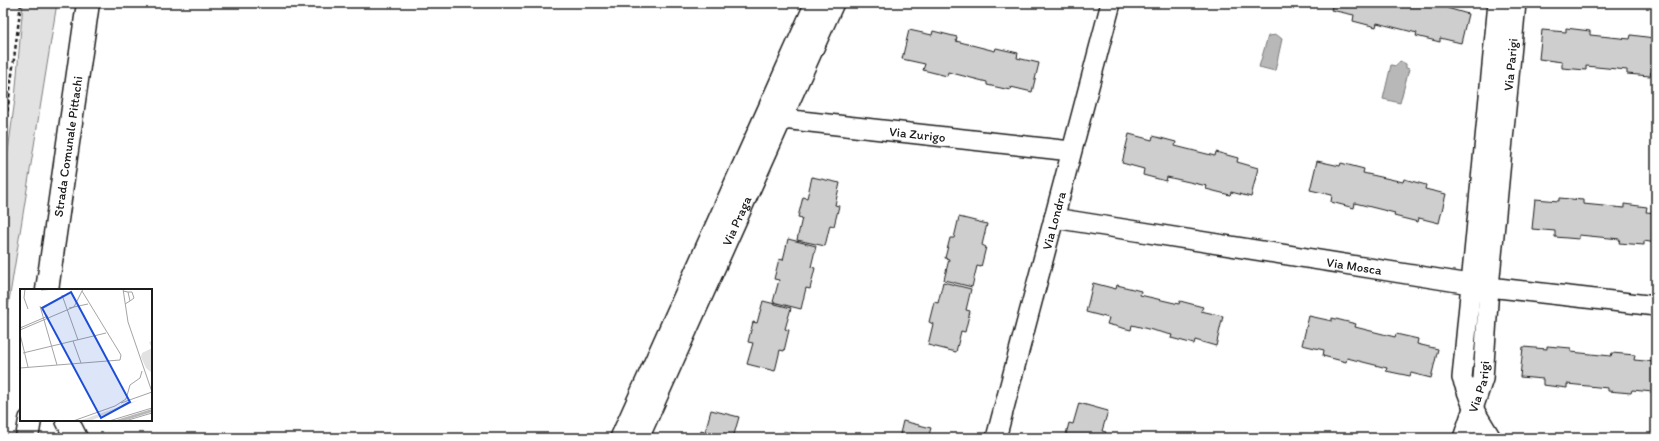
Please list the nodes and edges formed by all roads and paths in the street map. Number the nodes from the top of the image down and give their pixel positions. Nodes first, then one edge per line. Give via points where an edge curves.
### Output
1 (21, 3) edge
2 (88, 3) edge
3 (815, 3) edge
4 (834, 3) edge
5 (1110, 3) edge
6 (1498, 3) edge
7 (1516, 3) edge
8 (774, 116) junction
9 (3, 146) edge
10 (1071, 151) junction
11 (1054, 218) junction
12 (54, 245) junction
13 (1481, 286) junction
14 (48, 289) edge
15 (62, 289) edge
16 (1656, 306) edge
17 (1474, 410) junction
18 (30, 421) edge
19 (68, 421) edge
20 (27, 438) edge
21 (76, 438) edge
22 (620, 438) edge
23 (639, 438) edge
24 (996, 438) edge
25 (1463, 438) edge
26 (1491, 438) edge

1 - 9 path
2 - 12 street, Strada Comunale Pittachi
3 - 8 street, Via Praga
4 - 8 street, Via Praga
5 - 10 street, Via Londra
6 - 13 street, Via Parigi
7 - 13 street, Via Parigi
8 - 10 street, Via Zurigo
8 - 22 street, Via Praga
8 - 23 street, Via Praga
10 - 11 street, Via Londra
11 - 13 street, Via Mosca
11 - 24 street, Via Londra
12 - 14 street, Strada Comunale Pittachi
12 - 15 street
13 - 16 street, Via Mosca
13 - 17 street, Via Parigi via 1483,380
17 - 25 street, Via Parigi
17 - 26 street
18 - 20 street
19 - 21 street

